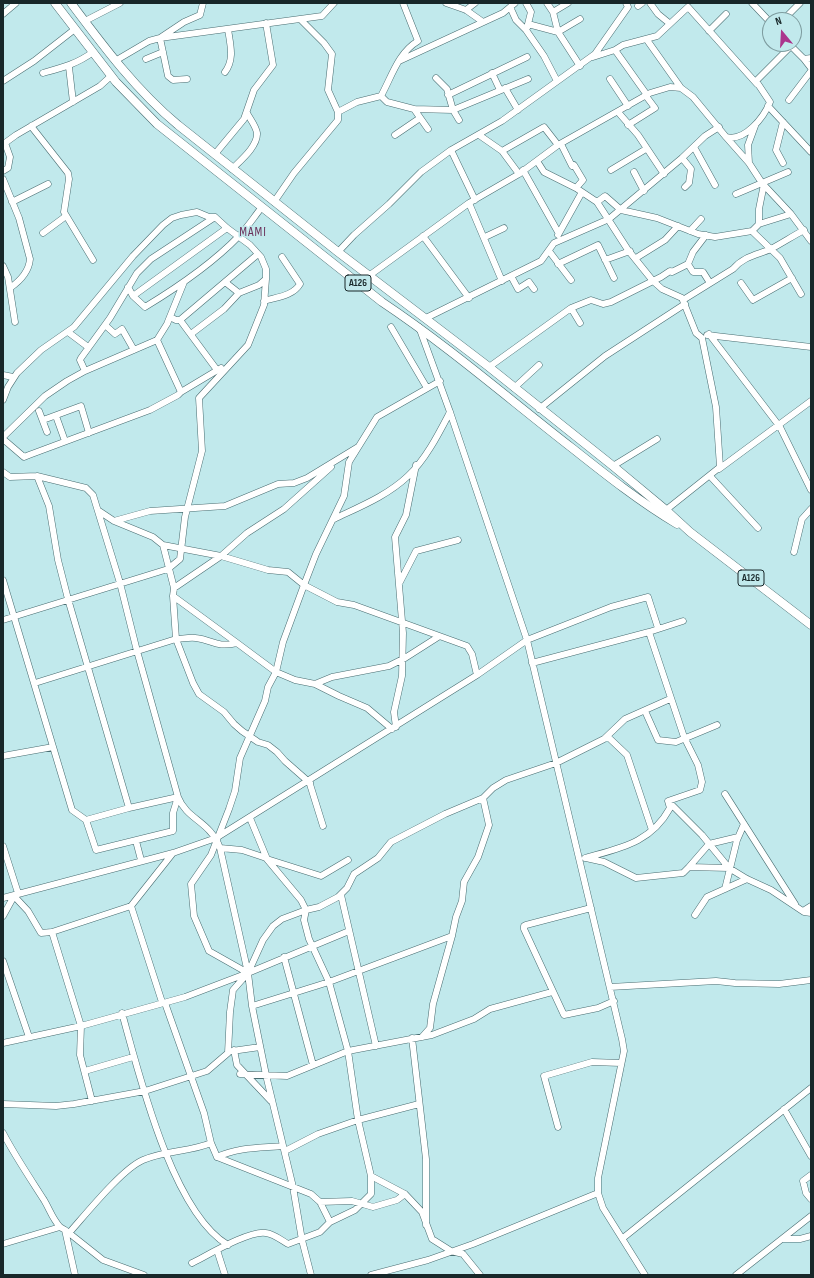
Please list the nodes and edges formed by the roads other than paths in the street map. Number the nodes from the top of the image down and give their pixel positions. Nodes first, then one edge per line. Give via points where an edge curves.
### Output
1 (16, 3) edge
2 (55, 3) edge
3 (70, 3) edge
4 (120, 3) edge
5 (202, 3) edge
6 (403, 3) edge
7 (446, 3) edge
8 (475, 3) edge
9 (515, 3) edge
10 (526, 3) edge
11 (547, 3) edge
12 (568, 3) edge
13 (626, 3) edge
14 (650, 3) edge
15 (752, 3) edge
16 (800, 3) edge
17 (332, 4) edge
18 (510, 9) junction
19 (466, 10) junction
20 (552, 12) junction
21 (791, 12) edge
22 (3, 14) edge
23 (726, 14) dead end
24 (762, 14) edge
25 (580, 18) dead end
26 (300, 20) junction
27 (85, 22) junction
28 (483, 22) junction
29 (266, 23) junction
30 (669, 23) junction
31 (527, 27) junction
32 (75, 29) junction
33 (228, 29) junction
34 (709, 31) junction
35 (558, 32) junction
36 (160, 38) junction
37 (647, 40) junction
38 (615, 50) junction
39 (93, 52) junction
40 (163, 52) junction
41 (783, 52) edge
42 (797, 52) edge
43 (527, 56) dead end
44 (811, 58) edge
45 (146, 59) dead end
46 (589, 59) junction
47 (804, 59) junction
48 (115, 61) junction
49 (399, 61) junction
50 (69, 66) junction
51 (580, 66) junction
52 (811, 68) edge
53 (811, 71) edge
54 (225, 72) dead end
55 (492, 73) junction
56 (42, 74) dead end
57 (111, 76) junction
58 (436, 78) dead end
59 (528, 78) dead end
60 (187, 79) dead end
61 (610, 79) dead end
62 (3, 81) edge
63 (557, 81) junction
64 (759, 87) junction
65 (681, 88) junction
66 (502, 89) junction
67 (448, 95) junction
68 (647, 95) junction
69 (382, 96) junction
70 (789, 100) dead end
71 (73, 102) junction
72 (628, 106) junction
73 (768, 106) junction
74 (414, 109) junction
75 (453, 110) junction
76 (518, 110) junction
77 (338, 112) junction
78 (618, 112) junction
79 (247, 113) junction
80 (420, 118) junction
81 (459, 120) dead end
82 (783, 122) junction
83 (756, 124) junction
84 (628, 125) junction
85 (31, 126) junction
86 (719, 127) junction
87 (428, 129) dead end
88 (479, 134) junction
89 (395, 135) dead end
90 (726, 137) junction
91 (559, 145) junction
92 (694, 147) junction
93 (646, 149) junction
94 (451, 150) junction
95 (502, 151) junction
96 (811, 151) edge
97 (214, 154) junction
98 (682, 158) junction
99 (537, 161) junction
100 (749, 163) junction
101 (783, 163) dead end
102 (232, 169) junction
103 (611, 170) dead end
104 (3, 171) edge
105 (521, 172) junction
106 (634, 172) dead end
107 (788, 172) dead end
108 (664, 174) junction
109 (3, 180) edge
110 (763, 183) junction
111 (48, 184) dead end
112 (715, 185) dead end
113 (685, 187) dead end
114 (576, 188) junction
115 (644, 191) junction
116 (582, 192) junction
117 (736, 194) dead end
118 (12, 202) junction
119 (274, 202) junction
120 (472, 202) junction
121 (597, 202) junction
122 (262, 207) junction
123 (621, 210) junction
124 (791, 214) junction
125 (66, 216) junction
126 (215, 217) junction
127 (609, 219) junction
128 (701, 219) dead end
129 (759, 224) junction
130 (678, 226) junction
131 (227, 228) junction
132 (504, 228) dead end
133 (752, 230) junction
134 (804, 230) junction
135 (690, 231) junction
136 (558, 232) junction
137 (43, 233) dead end
138 (706, 235) junction
139 (239, 236) junction
140 (423, 236) junction
141 (485, 237) junction
142 (811, 241) edge
143 (554, 244) junction
144 (770, 249) junction
145 (549, 251) junction
146 (630, 251) junction
147 (338, 252) junction
148 (258, 254) junction
149 (282, 257) dead end
150 (93, 260) dead end
151 (605, 260) junction
152 (635, 260) junction
153 (558, 264) junction
154 (688, 264) junction
155 (3, 266) edge
156 (370, 275) junction
157 (511, 276) junction
158 (5, 278) edge
159 (614, 278) dead end
160 (792, 278) junction
161 (266, 279) junction
162 (571, 280) dead end
163 (502, 281) junction
164 (653, 281) junction
165 (184, 282) junction
166 (225, 282) junction
167 (741, 283) dead end
168 (710, 284) junction
169 (128, 287) junction
170 (10, 288) junction
171 (534, 289) dead end
172 (239, 293) junction
173 (801, 294) dead end
174 (133, 296) junction
175 (469, 298) junction
176 (264, 301) junction
177 (684, 302) junction
178 (571, 308) junction
179 (170, 317) junction
180 (426, 318) junction
181 (180, 320) junction
182 (15, 322) dead end
183 (580, 323) dead end
184 (105, 325) junction
185 (418, 326) junction
186 (391, 327) dead end
187 (68, 332) junction
188 (191, 334) junction
189 (708, 334) junction
190 (702, 338) junction
191 (157, 340) junction
192 (88, 347) junction
193 (811, 347) edge
194 (134, 350) junction
195 (230, 364) junction
196 (539, 365) dead end
197 (489, 367) junction
198 (217, 370) junction
199 (85, 371) junction
200 (3, 375) edge
201 (13, 377) junction
202 (440, 381) junction
203 (426, 388) junction
204 (514, 388) junction
205 (181, 392) junction
206 (3, 400) edge
207 (811, 401) edge
208 (539, 409) junction
209 (39, 411) dead end
210 (450, 412) junction
211 (56, 416) junction
212 (43, 420) junction
213 (778, 425) junction
214 (47, 432) dead end
215 (89, 433) junction
216 (3, 438) edge
217 (657, 439) dead end
218 (65, 442) junction
219 (361, 445) junction
220 (339, 459) junction
221 (416, 465) junction
222 (613, 466) junction
223 (720, 469) junction
224 (3, 472) edge
225 (37, 476) junction
226 (710, 476) junction
227 (10, 477) junction
228 (3, 480) edge
229 (811, 490) edge
230 (811, 509) edge
231 (187, 510) junction
232 (666, 510) junction
233 (99, 511) junction
234 (334, 520) junction
235 (114, 521) junction
236 (758, 528) dead end
237 (690, 532) junction
238 (458, 540) dead end
239 (162, 545) junction
240 (182, 549) junction
241 (794, 552) dead end
242 (221, 556) junction
243 (168, 569) junction
244 (3, 580) edge
245 (120, 583) junction
246 (399, 583) junction
247 (304, 585) junction
248 (174, 588) junction
249 (173, 596) junction
250 (68, 599) junction
251 (14, 616) junction
252 (3, 620) edge
253 (683, 621) dead end
254 (402, 623) junction
255 (811, 625) edge
256 (658, 628) junction
257 (649, 632) junction
258 (438, 637) junction
259 (176, 639) junction
260 (527, 640) junction
261 (237, 643) junction
262 (137, 651) junction
263 (402, 659) junction
264 (532, 664) junction
265 (88, 667) junction
266 (276, 672) junction
267 (477, 675) junction
268 (35, 683) junction
269 (315, 684) junction
270 (670, 699) junction
271 (645, 711) junction
272 (717, 725) dead end
273 (394, 728) junction
274 (250, 736) junction
275 (608, 737) junction
276 (684, 737) junction
277 (53, 747) junction
278 (3, 756) edge
279 (556, 763) junction
280 (309, 782) junction
281 (725, 794) dead end
282 (178, 797) junction
283 (483, 798) junction
284 (668, 801) junction
285 (129, 808) junction
286 (250, 818) junction
287 (86, 820) junction
288 (744, 824) junction
289 (323, 826) dead end
290 (652, 830) junction
291 (738, 837) junction
292 (216, 838) junction
293 (136, 842) junction
294 (710, 844) junction
295 (3, 846) edge
296 (220, 848) junction
297 (173, 853) junction
298 (582, 858) junction
299 (267, 859) junction
300 (142, 860) junction
301 (348, 860) dead end
302 (689, 868) junction
303 (730, 869) junction
304 (747, 880) junction
305 (725, 889) junction
306 (16, 895) junction
307 (341, 895) junction
308 (3, 898) edge
309 (131, 906) junction
310 (796, 906) junction
311 (811, 906) edge
312 (591, 908) junction
313 (306, 910) junction
314 (803, 911) junction
315 (811, 913) edge
316 (695, 915) dead end
317 (3, 916) edge
318 (349, 931) junction
319 (52, 932) junction
320 (452, 936) junction
321 (312, 946) junction
322 (284, 957) junction
323 (3, 961) edge
324 (359, 970) junction
325 (248, 973) junction
326 (811, 980) edge
327 (329, 982) junction
328 (610, 987) junction
329 (552, 992) junction
330 (294, 993) junction
331 (614, 1001) junction
332 (164, 1002) junction
333 (252, 1006) junction
334 (122, 1013) junction
335 (81, 1026) junction
336 (29, 1037) junction
337 (422, 1037) junction
338 (412, 1038) junction
339 (3, 1043) edge
340 (376, 1046) junction
341 (260, 1047) junction
342 (348, 1051) junction
343 (231, 1052) junction
344 (133, 1056) junction
345 (621, 1063) junction
346 (313, 1066) junction
347 (84, 1071) junction
348 (244, 1074) junction
349 (266, 1074) junction
350 (190, 1076) junction
351 (811, 1088) edge
352 (145, 1091) junction
353 (92, 1101) junction
354 (272, 1102) junction
355 (3, 1104) edge
356 (419, 1104) junction
357 (784, 1109) junction
358 (358, 1120) junction
359 (558, 1127) dead end
360 (3, 1133) edge
361 (211, 1143) junction
362 (284, 1148) junction
363 (165, 1152) junction
364 (811, 1156) edge
365 (217, 1157) junction
366 (811, 1175) edge
367 (371, 1176) junction
368 (293, 1187) junction
369 (598, 1193) junction
370 (405, 1194) junction
371 (811, 1199) edge
372 (320, 1202) junction
373 (359, 1204) junction
374 (811, 1216) edge
375 (330, 1222) junction
376 (426, 1225) junction
377 (65, 1230) junction
378 (811, 1236) edge
379 (623, 1238) junction
380 (783, 1239) junction
381 (302, 1240) junction
382 (3, 1244) edge
383 (228, 1245) junction
384 (217, 1250) junction
385 (451, 1251) junction
386 (192, 1263) dead end
387 (73, 1274) edge
388 (144, 1275) edge
389 (225, 1275) edge
390 (311, 1275) edge
391 (371, 1275) edge
392 (480, 1275) edge
393 (645, 1275) edge
394 (736, 1275) edge

1 - 22 street
2 - 32 highway, A126
3 - 27 highway, A126
4 - 27 street
5 - 36 street via 200,16 184,22
6 - 49 street via 418,41 411,45
7 - 19 street
8 - 19 street
9 - 18 street
10 - 31 street via 531,12
11 - 20 street
12 - 20 street
13 - 46 street via 628,7
14 - 30 street
15 - 24 street
16 - 21 street
17 - 26 street via 322,16
18 - 28 street
18 - 31 street via 516,20
19 - 28 street
20 - 35 street
23 - 34 street
25 - 35 street
26 - 29 street
26 - 77 street via 332,54 328,90
27 - 48 highway, A126
28 - 49 street
29 - 33 street
29 - 79 street via 273,65 254,90
30 - 34 street via 688,7
30 - 37 street via 657,36
31 - 35 street
31 - 63 street
32 - 39 highway, A126
32 - 62 street
33 - 36 street
33 - 54 street via 232,59
34 - 64 street
35 - 51 street
36 - 40 street
36 - 48 street via 149,41
37 - 38 street via 624,45
37 - 65 street
38 - 46 street
38 - 68 street
39 - 50 street
39 - 57 highway, A126
40 - 45 street
40 - 60 street via 168,76 173,80
41 - 64 street via 756,81
42 - 47 street
43 - 55 street
44 - 47 street
46 - 51 street
47 - 52 street
48 - 97 highway, A126 via 152,103
49 - 69 street
50 - 56 street
50 - 71 street
51 - 63 street
53 - 70 street
55 - 66 street
55 - 67 street
57 - 71 street via 100,86
57 - 122 highway, A126 via 157,124
58 - 67 street via 447,89
59 - 66 street
61 - 72 street
63 - 76 street
64 - 73 street via 770,102
65 - 68 street via 670,87
65 - 86 street via 693,97
66 - 75 street
66 - 76 street
67 - 75 street
68 - 72 street
68 - 84 street via 655,108
69 - 74 street via 387,102
69 - 77 street via 357,102
71 - 85 street
72 - 78 street
73 - 82 street
73 - 83 street
74 - 75 street
74 - 80 street
75 - 81 street
76 - 88 street
77 - 119 street via 338,120 334,126 294,173
78 - 84 street
78 - 91 street
79 - 97 street
79 - 102 street via 256,130 256,138 250,150
80 - 87 street
80 - 89 street
82 - 96 street
82 - 101 street via 776,150
83 - 90 street via 735,137
83 - 100 street via 748,145
84 - 93 street
85 - 104 street via 5,143 10,157 8,168
85 - 125 street via 68,173 64,208
86 - 90 street
86 - 92 street
88 - 94 street
88 - 95 street
90 - 100 street
91 - 95 street via 544,127
91 - 99 street
91 - 114 street via 584,180
92 - 98 street
92 - 112 street
93 - 103 street
93 - 108 street
94 - 120 street
94 - 147 street via 421,172
95 - 105 street
97 - 102 highway, A126
98 - 108 street
98 - 113 street via 691,169 689,183
99 - 105 street
99 - 114 street via 544,172
100 - 110 street
102 - 119 highway, A126
105 - 120 street
105 - 136 street
106 - 115 street
107 - 110 street
108 - 115 street
109 - 118 street
110 - 117 street
110 - 124 street
110 - 129 street
111 - 118 street
114 - 116 street
115 - 123 street
116 - 121 street
116 - 136 street
118 - 170 street via 19,218 30,265 19,282
119 - 147 highway, A126
120 - 140 street
120 - 141 street
121 - 123 street via 605,196
121 - 127 street
122 - 139 street
122 - 185 highway, A126 via 382,302
123 - 127 street
123 - 130 street via 657,218
124 - 129 street
124 - 134 street
125 - 137 street
125 - 150 street
126 - 131 street
126 - 169 street via 151,259
126 - 187 street via 197,212 176,217 163,225
127 - 143 street
127 - 146 street
128 - 135 street
129 - 133 street
130 - 135 street
130 - 152 street via 666,240
131 - 139 street
131 - 174 street
132 - 141 street
133 - 138 street via 715,237
133 - 144 street
134 - 142 street
134 - 144 street
135 - 138 street
136 - 143 street
138 - 154 street via 693,252
139 - 148 street
139 - 165 street
140 - 156 street
140 - 175 street
141 - 163 street
143 - 145 street
144 - 160 street via 780,258
144 - 168 street via 749,256
145 - 153 street
145 - 157 street via 541,261
146 - 151 street
146 - 152 street
147 - 156 highway, A126
148 - 161 street via 264,263
148 - 166 street
149 - 176 street via 300,284 296,290 288,294
151 - 153 street via 598,245
151 - 159 street
152 - 164 street
153 - 162 street
154 - 164 street via 672,272 670,270
154 - 168 street via 693,272 703,272
155 - 158 street
156 - 180 highway, A126
157 - 163 street
157 - 171 street via 518,289 528,282
158 - 170 street
160 - 167 street via 753,300
160 - 173 street
161 - 172 street via 259,285
161 - 176 street
163 - 175 street
164 - 177 street
164 - 178 street via 611,302 603,304 592,300
165 - 174 street via 145,307
165 - 179 street
166 - 172 street
166 - 181 street
168 - 177 street
169 - 174 street
169 - 184 street
170 - 182 street
172 - 188 street via 224,309
175 - 180 street
176 - 195 street via 248,345
177 - 190 street via 696,333
177 - 208 street via 605,356
178 - 183 street
178 - 197 street
179 - 181 street
179 - 191 street
180 - 197 highway, A126
181 - 188 street
184 - 192 street
184 - 194 street via 115,334 122,329
185 - 202 street
185 - 237 highway, A126 via 614,482
186 - 203 street
187 - 192 street
187 - 201 street via 41,350
188 - 198 street
189 - 190 street
189 - 193 street
189 - 213 street
190 - 223 street via 716,407
191 - 194 street
191 - 205 street
192 - 199 street via 80,360
194 - 199 street
195 - 198 street
195 - 231 street via 199,398 202,451
196 - 204 street
197 - 204 highway, A126
198 - 205 street
199 - 216 street via 45,396
200 - 201 street
201 - 206 street
202 - 203 street
202 - 210 street
203 - 219 street via 377,417
204 - 208 highway, A126
205 - 215 street via 150,410
207 - 213 street
208 - 222 highway, A126
209 - 212 street
210 - 221 street via 434,441
210 - 260 street
211 - 212 street
211 - 215 street via 81,406
211 - 218 street
212 - 214 street
213 - 223 street
213 - 229 street
215 - 218 street
216 - 218 street via 24,457
217 - 222 street
219 - 220 street
219 - 234 street via 349,462 344,495
220 - 231 street via 300,481 278,484 225,506
220 - 242 street via 284,509 247,533
221 - 234 street via 408,476 383,494
221 - 246 street via 406,515 395,537
222 - 232 highway, A126
223 - 226 street
224 - 227 street
225 - 227 street
225 - 233 street via 86,488 93,495
225 - 250 street via 49,506
226 - 232 street
226 - 236 street
227 - 228 street
230 - 241 street via 802,519
231 - 235 street via 150,511
231 - 240 street
232 - 237 highway, A126
233 - 235 street
233 - 245 street
234 - 247 street via 316,554
235 - 239 street via 153,537
237 - 255 highway, A126
238 - 246 street via 416,551
239 - 240 street
239 - 243 street
240 - 242 street
240 - 243 street via 180,558
242 - 247 street via 268,570 288,572
242 - 248 street
243 - 245 street
243 - 248 street
244 - 251 street
245 - 250 street
245 - 262 street
246 - 254 street
247 - 254 street via 336,602 354,605
247 - 266 street via 283,642
248 - 249 street
249 - 259 street
249 - 261 street
250 - 251 street
250 - 265 street
251 - 252 street
251 - 268 street
253 - 256 street
254 - 258 street via 426,630
254 - 263 street
256 - 257 street
256 - 260 street via 648,596 611,607
257 - 264 street
257 - 270 street
258 - 263 street
258 - 267 street via 467,646 472,654
259 - 261 street via 196,638 226,646
259 - 262 street
259 - 274 street via 199,694
260 - 264 street
260 - 267 street
261 - 266 street
262 - 265 street
262 - 282 street
263 - 269 street via 389,666 332,676
263 - 273 street
264 - 279 street
265 - 268 street
265 - 285 street
266 - 269 street via 295,680
266 - 274 street
267 - 273 street
268 - 277 street
269 - 273 street via 367,708
270 - 271 street
270 - 276 street
271 - 275 street via 625,719
271 - 276 street via 658,740 676,742
272 - 276 street
273 - 280 street
274 - 280 street via 277,752
274 - 292 street via 240,758 235,791
275 - 279 street
275 - 290 street via 627,755
276 - 284 street via 698,765 702,782 700,790
277 - 278 street
277 - 287 street via 72,810
279 - 283 street via 506,780
279 - 298 street
280 - 286 street
280 - 289 street
281 - 288 street
282 - 285 street
282 - 292 street via 181,806 208,827
282 - 293 street via 173,813 173,831
283 - 307 street via 445,814 392,842 378,858 354,874
283 - 320 street via 489,825 478,857 464,882 462,901
284 - 290 street via 670,808 662,822
284 - 294 street
285 - 287 street
286 - 292 street
286 - 299 street
287 - 293 street via 96,850
288 - 291 street
288 - 310 street
290 - 298 street via 631,845
291 - 294 street
291 - 303 street
292 - 296 street
292 - 297 street
292 - 325 street via 210,855 191,884 194,916 209,951
293 - 300 street
294 - 302 street
294 - 303 street
295 - 306 street
296 - 299 street via 242,850
296 - 325 street
297 - 300 street
297 - 309 street
298 - 302 street via 604,862 636,878 683,873
298 - 312 street
299 - 301 street via 321,876
299 - 313 street via 301,900
300 - 306 street
302 - 303 street
303 - 304 street
303 - 305 street
304 - 305 street
304 - 310 street via 771,890
305 - 316 street via 707,897
306 - 308 street
306 - 317 street
306 - 319 street via 41,933
307 - 313 street
307 - 318 street
309 - 319 street
309 - 332 street
310 - 314 street
311 - 314 street
312 - 328 street
312 - 329 street via 524,926
313 - 321 street via 304,920
313 - 325 street via 282,919 273,926 263,940
314 - 315 street
318 - 321 street
318 - 324 street
319 - 335 street
320 - 324 street
320 - 337 street via 433,1004 430,1028
321 - 322 street
321 - 327 street
322 - 325 street
322 - 330 street
323 - 336 street
324 - 327 street
324 - 340 street
325 - 332 street
325 - 333 street
325 - 343 street via 233,990 230,1012
326 - 328 street via 779,984 716,981
327 - 330 street
327 - 342 street
328 - 331 street
329 - 331 street via 564,1016 598,1008
329 - 337 street via 490,1009 462,1024
330 - 333 street
330 - 346 street
331 - 345 street via 624,1048
332 - 334 street
332 - 350 street
333 - 341 street
334 - 335 street
334 - 344 street
335 - 336 street
335 - 347 street via 80,1055
336 - 339 street
337 - 338 street
338 - 340 street
338 - 356 street
340 - 342 street
341 - 343 street
341 - 349 street
342 - 346 street
342 - 358 street
343 - 348 street
343 - 350 street via 207,1071
344 - 347 street
344 - 352 street
345 - 359 street via 592,1062 544,1076
345 - 369 street via 598,1178
346 - 349 street via 287,1076
347 - 353 street
348 - 349 street
348 - 354 street
349 - 354 street
350 - 352 street
350 - 361 street via 204,1112
351 - 357 street
352 - 353 street
352 - 363 street
353 - 355 street via 56,1106
354 - 362 street
356 - 358 street
356 - 376 street via 426,1159
357 - 364 street
357 - 379 street
358 - 362 street
358 - 367 street
360 - 377 street via 52,1218
361 - 363 street via 201,1147
361 - 365 street
362 - 365 street via 256,1146
362 - 368 street
363 - 377 street via 133,1166
363 - 383 street via 199,1216
365 - 368 street
366 - 371 street via 803,1181 806,1193
367 - 370 street
367 - 373 street via 371,1194
368 - 372 street via 311,1194
368 - 381 street
369 - 379 street via 603,1208
369 - 385 street
370 - 373 street via 397,1200 373,1207
370 - 376 street via 419,1207
372 - 373 street
372 - 375 street
373 - 375 street via 355,1210
374 - 380 street
375 - 381 street via 320,1232
376 - 385 street via 432,1239
377 - 382 street
377 - 387 street
377 - 388 street via 103,1260
378 - 380 street
379 - 393 street
380 - 394 street
381 - 383 street via 288,1244 273,1234 260,1232
381 - 390 street
383 - 384 street
384 - 386 street
384 - 389 street
385 - 391 street via 428,1260
385 - 392 street via 467,1257

